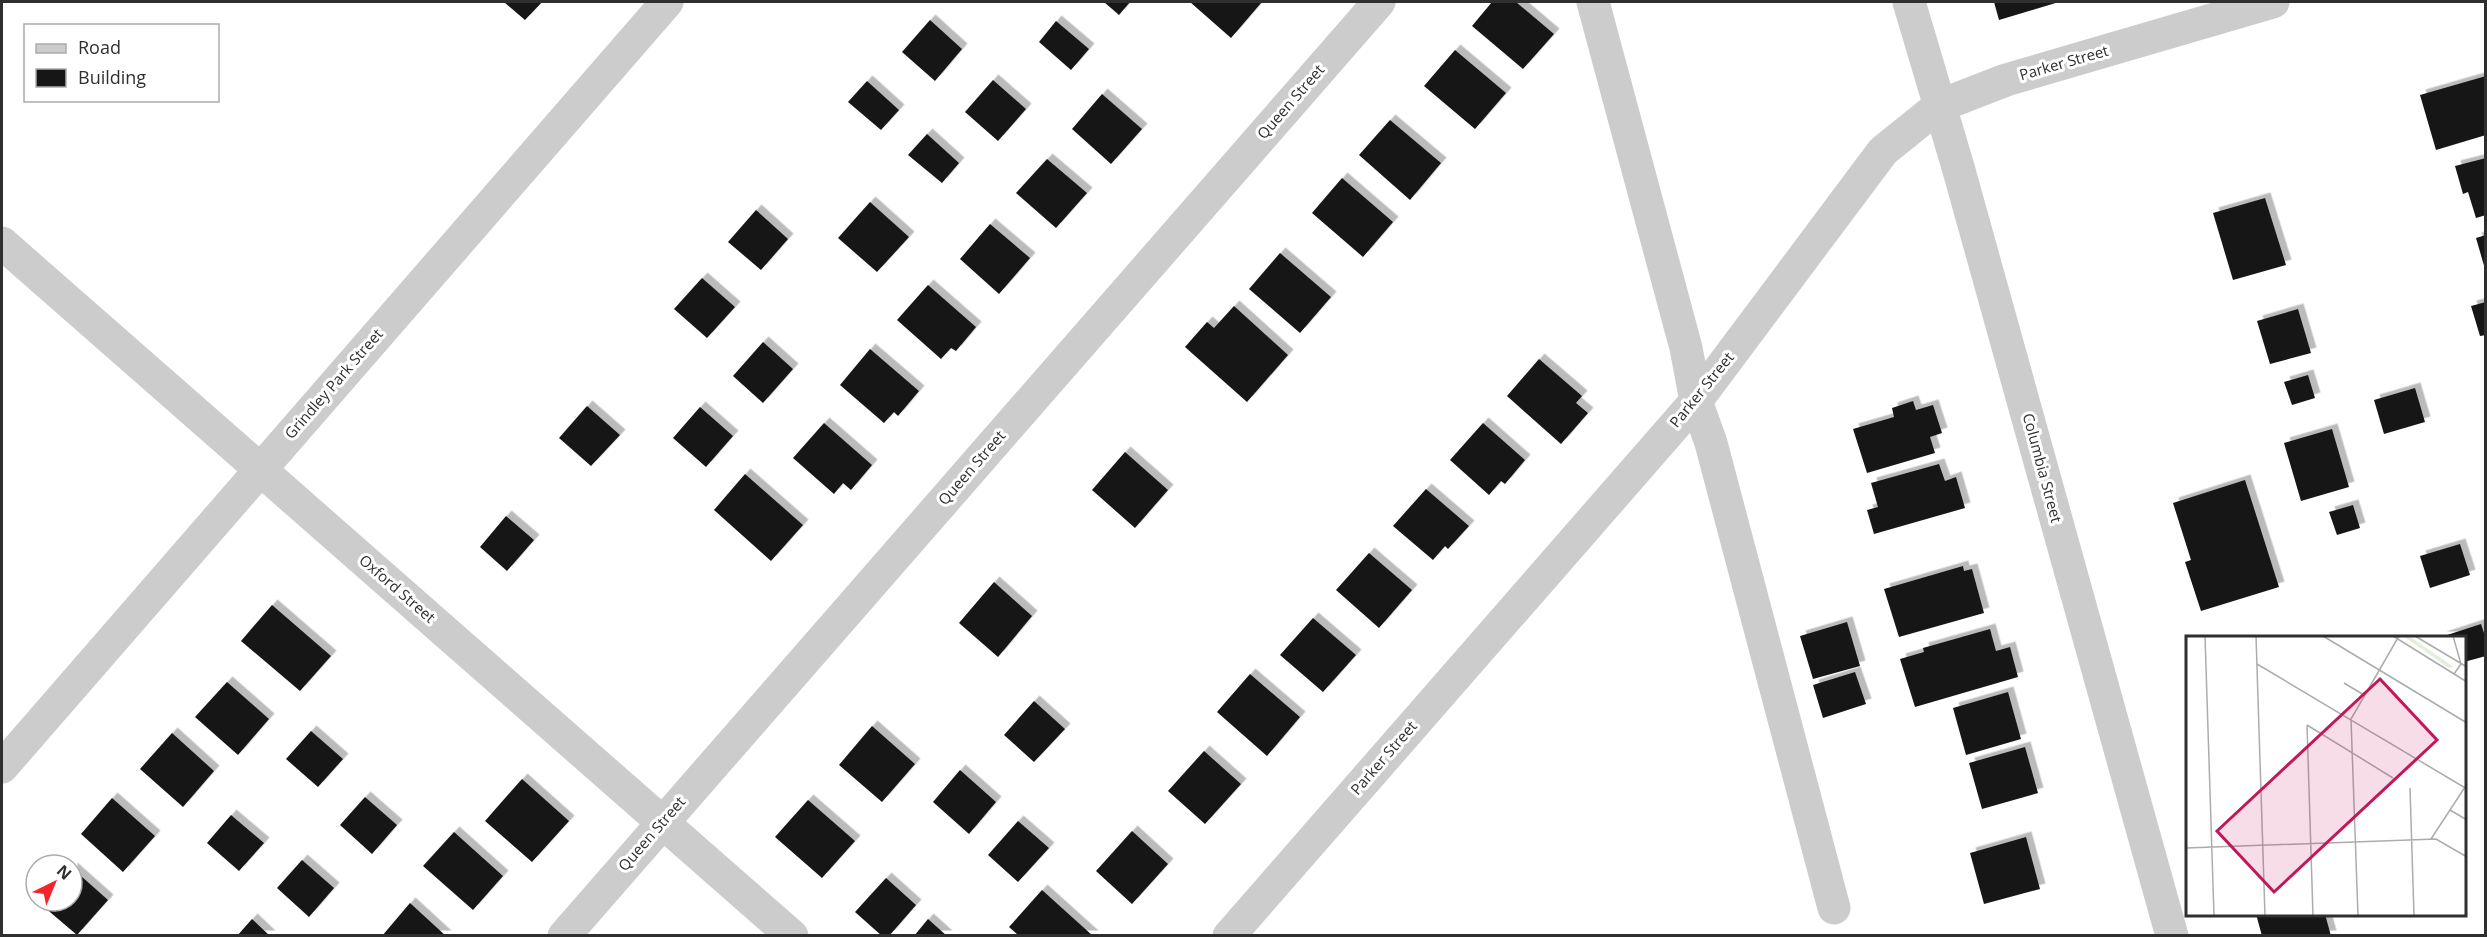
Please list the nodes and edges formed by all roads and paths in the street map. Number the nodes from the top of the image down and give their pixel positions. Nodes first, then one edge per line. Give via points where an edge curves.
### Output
1 (666, 2) edge
2 (1379, 2) edge
3 (1593, 2) edge
4 (1909, 2) edge
5 (2273, 2) edge
6 (2237, 6) edge
7 (1940, 106) junction
8 (2, 243) edge
9 (1696, 401) junction
10 (260, 469) junction
11 (2, 767) edge
12 (663, 822) junction
13 (1834, 908) dead end
14 (564, 936) edge
15 (792, 936) edge
16 (1229, 936) edge
17 (2172, 936) edge

1 - 10 street, Grindley Park Street
2 - 12 street, Queen Street
3 - 9 street via 1686,348
4 - 7 street, Columbia Street
5 - 6 street, Parker Street
6 - 7 street, Parker Street via 2006,80
7 - 9 street, Parker Street via 1883,151
7 - 17 street, Columbia Street
8 - 10 street, Oxford Street
9 - 13 street via 1711,443
9 - 16 street, Parker Street
10 - 11 street, Grindley Park Street
10 - 12 street, Oxford Street
12 - 14 street, Queen Street
12 - 15 street, Oxford Street

